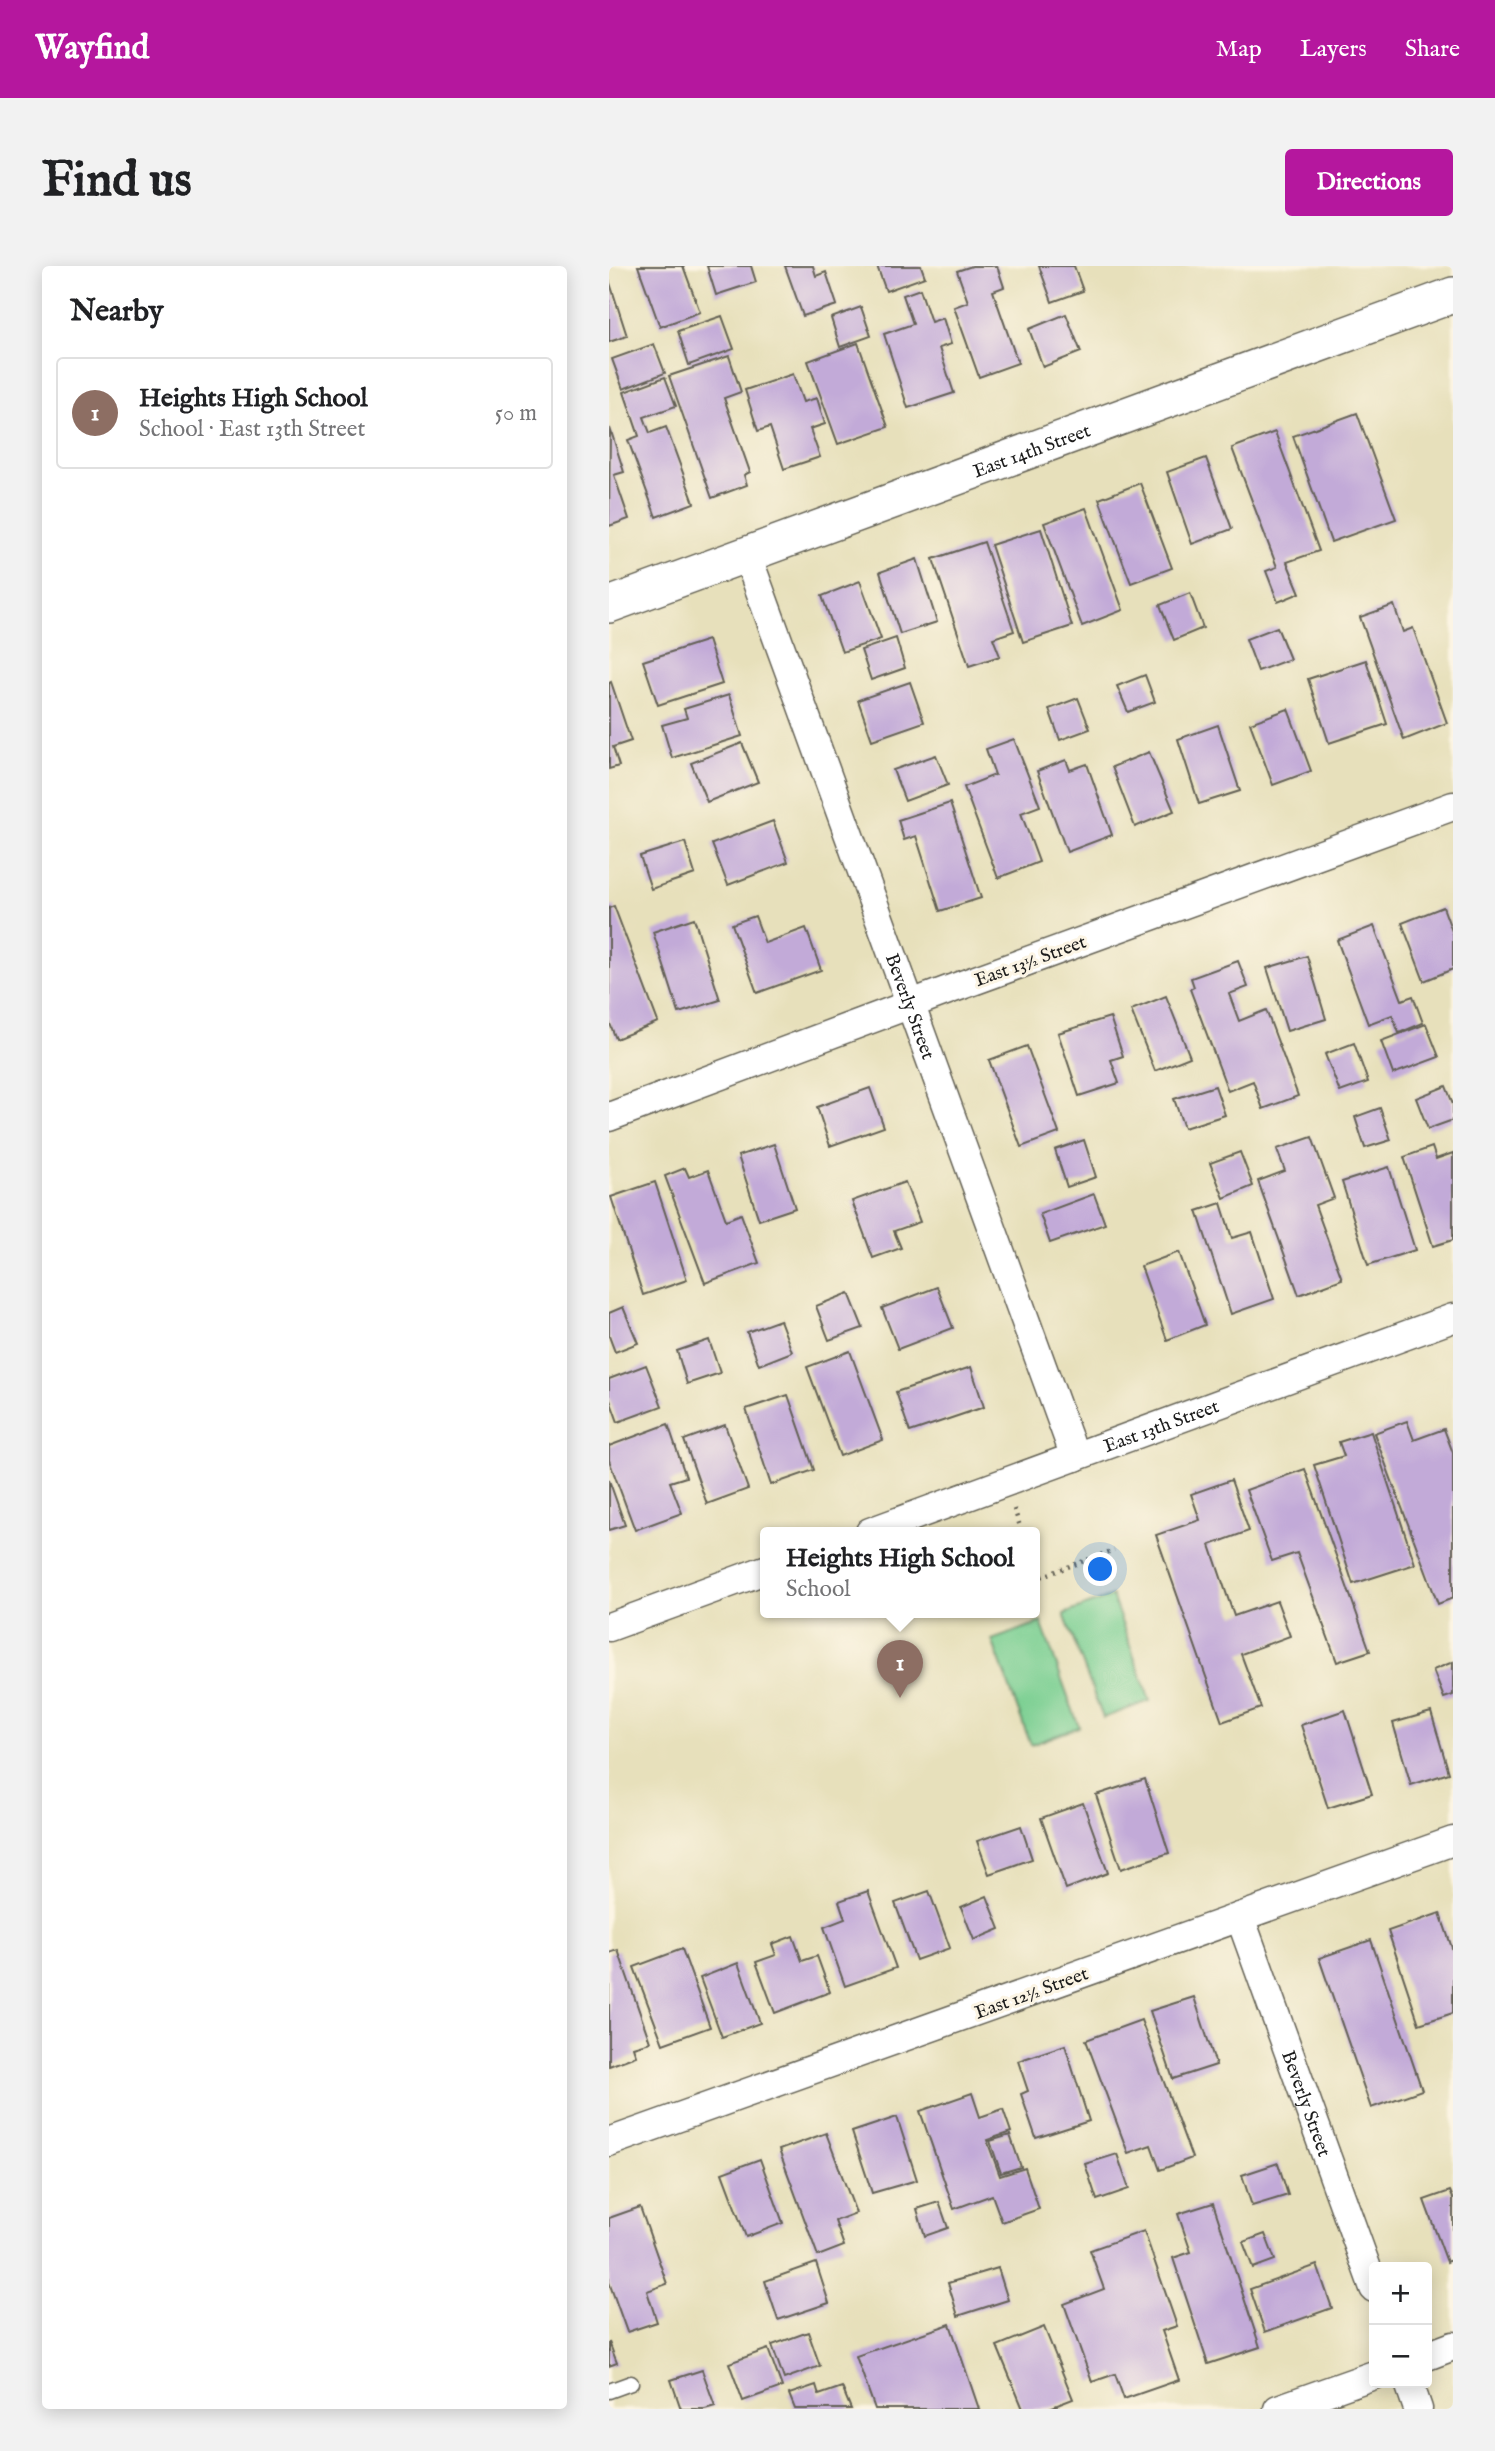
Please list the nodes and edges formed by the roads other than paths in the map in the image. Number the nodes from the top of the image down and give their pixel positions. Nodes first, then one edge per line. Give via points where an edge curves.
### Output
1 (1453, 295) edge
2 (747, 555) junction
3 (609, 605) edge
4 (1453, 806) edge
5 (911, 1004) junction
6 (609, 1117) edge
7 (1453, 1318) edge
8 (1075, 1457) junction
9 (884, 1527) edge
10 (760, 1572) edge
11 (609, 1627) edge
12 (1453, 1841) edge
13 (1240, 1917) junction
14 (609, 2142) edge
15 (1369, 2274) edge
16 (1453, 2346) edge
17 (1432, 2354) edge
18 (1369, 2377) edge
19 (631, 2383) dead end
20 (1411, 2388) edge
21 (609, 2391) edge
22 (1278, 2409) edge
23 (1418, 2409) edge

1 - 2 street, East 14th Street
2 - 3 street, East 14th Street
2 - 5 street, Beverly Street
4 - 5 street, East 13½ Street
5 - 6 street, East 13½ Street
5 - 8 street, Beverly Street
7 - 8 street, East 13th Street
8 - 9 street, East 13th Street
10 - 11 street
12 - 13 street, East 12½ Street
13 - 14 street, East 12½ Street
13 - 15 street, Beverly Street
16 - 17 street
18 - 22 street
19 - 21 lane
20 - 23 street

